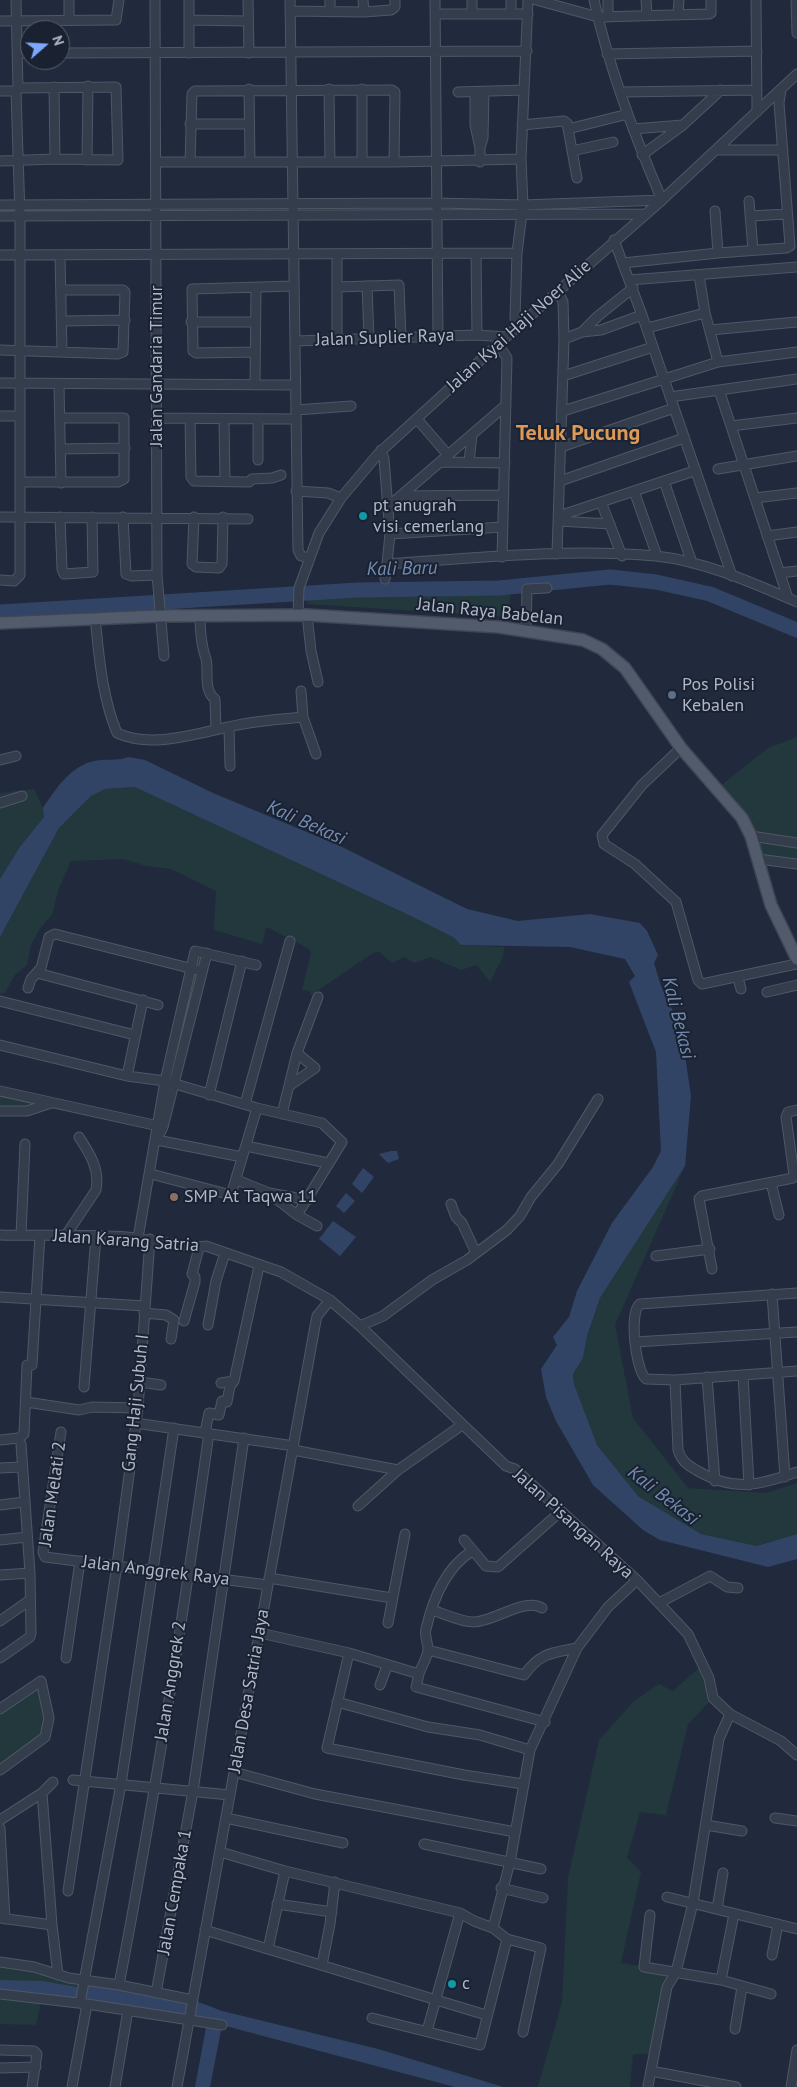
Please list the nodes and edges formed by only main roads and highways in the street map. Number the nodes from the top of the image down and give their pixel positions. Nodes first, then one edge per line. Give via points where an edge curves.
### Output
1 (0, 623) edge
2 (797, 959) edge

1 - 2 main road, Jalan Raya Babelan via 94,617 303,615 499,627 583,640 602,649 625,668 681,748 742,818 751,836 771,905

